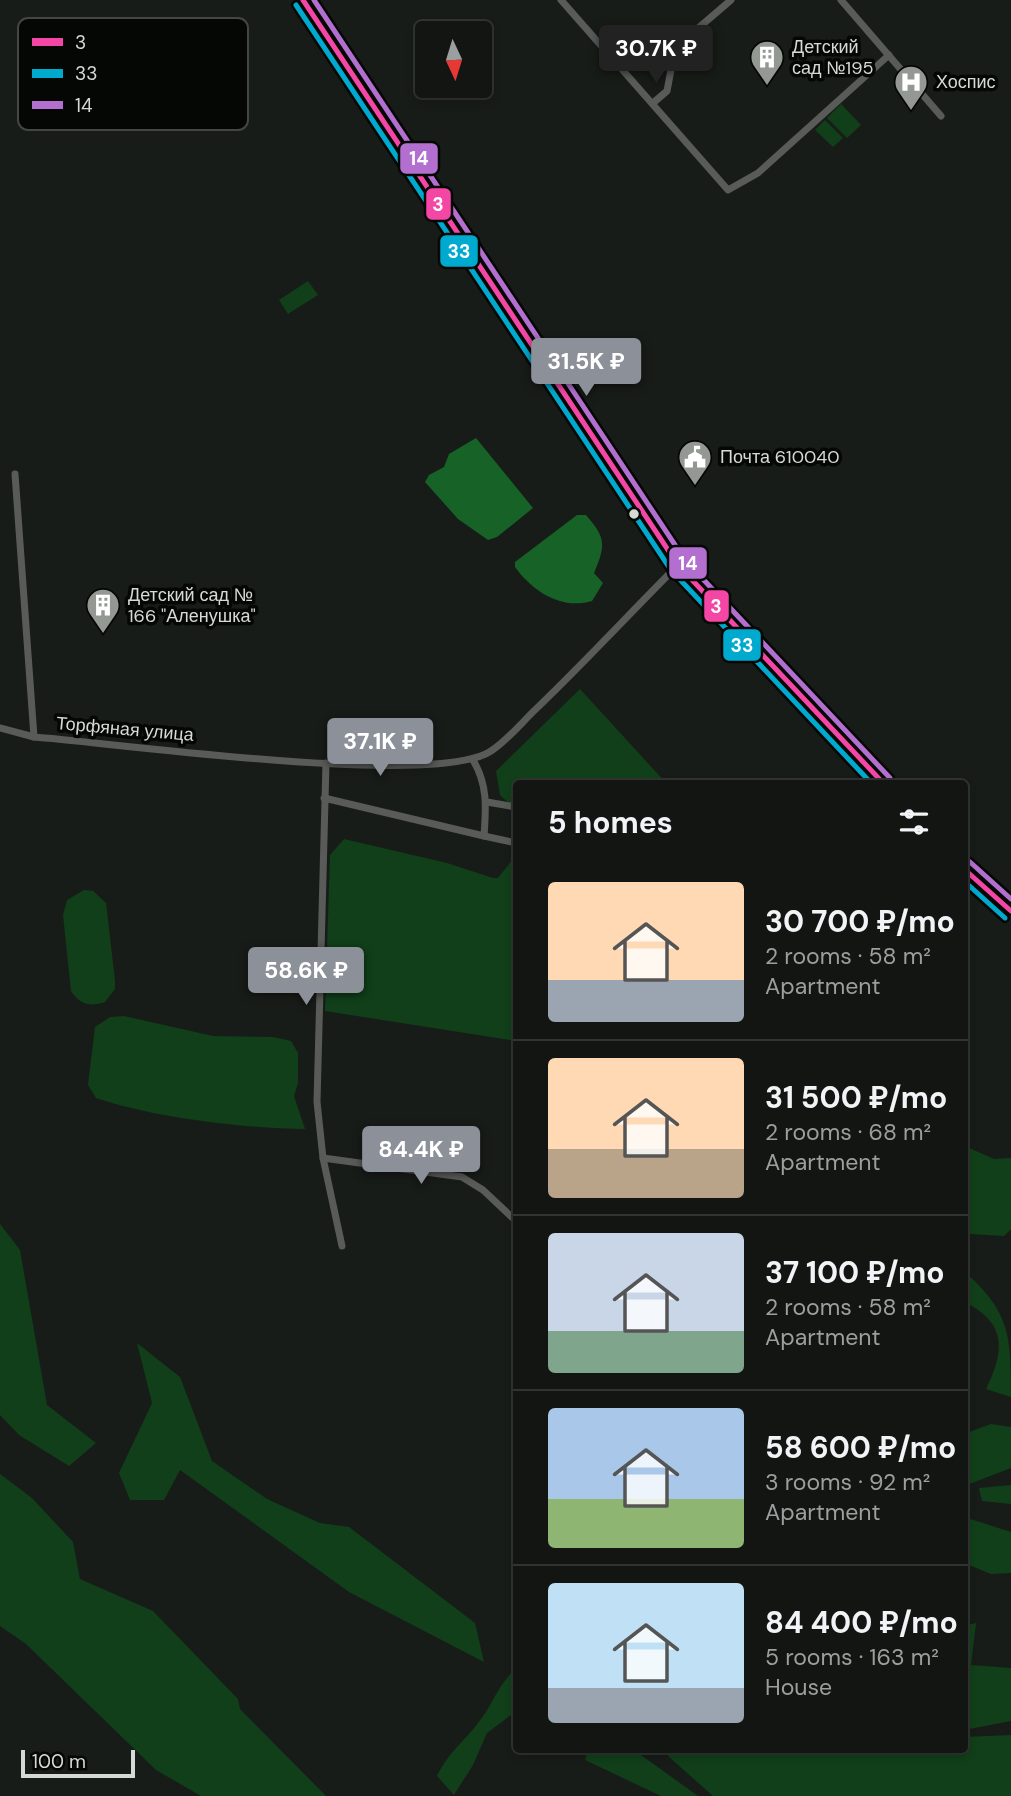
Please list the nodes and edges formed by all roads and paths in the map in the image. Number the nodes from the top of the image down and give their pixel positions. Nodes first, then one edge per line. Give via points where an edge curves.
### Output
1 (303, 0) edge
2 (561, 0) edge
3 (731, 0) edge
4 (841, 0) edge
5 (889, 55) junction
6 (653, 103) junction
7 (941, 116) dead end
8 (751, 167) dead end
9 (758, 173) junction
10 (15, 474) dead end
11 (678, 565) junction
12 (0, 728) edge
13 (34, 737) junction
14 (473, 760) junction
15 (326, 763) junction
16 (880, 780) edge
17 (324, 798) junction
18 (487, 802) junction
19 (513, 806) edge
20 (484, 836) junction
21 (513, 842) edge
22 (968, 873) edge
23 (1011, 911) edge
24 (323, 1158) junction
25 (513, 1219) edge
26 (342, 1246) dead end

1 - 11 main road
2 - 6 street
3 - 6 street via 675,48 667,91
4 - 5 street
5 - 7 street
5 - 9 street
6 - 9 street via 728,190
8 - 9 street
10 - 13 street, Торфяная улица
11 - 14 street, Торфяная улица via 529,716 491,751
11 - 16 main road
12 - 13 street, Торфяная улица
13 - 15 street, Торфяная улица
14 - 15 street, Торфяная улица via 407,765
14 - 18 street
15 - 17 street
17 - 20 street
17 - 24 street via 317,1080
18 - 19 street
18 - 20 street
20 - 21 street
22 - 23 main road
24 - 25 street via 469,1180
24 - 26 street

